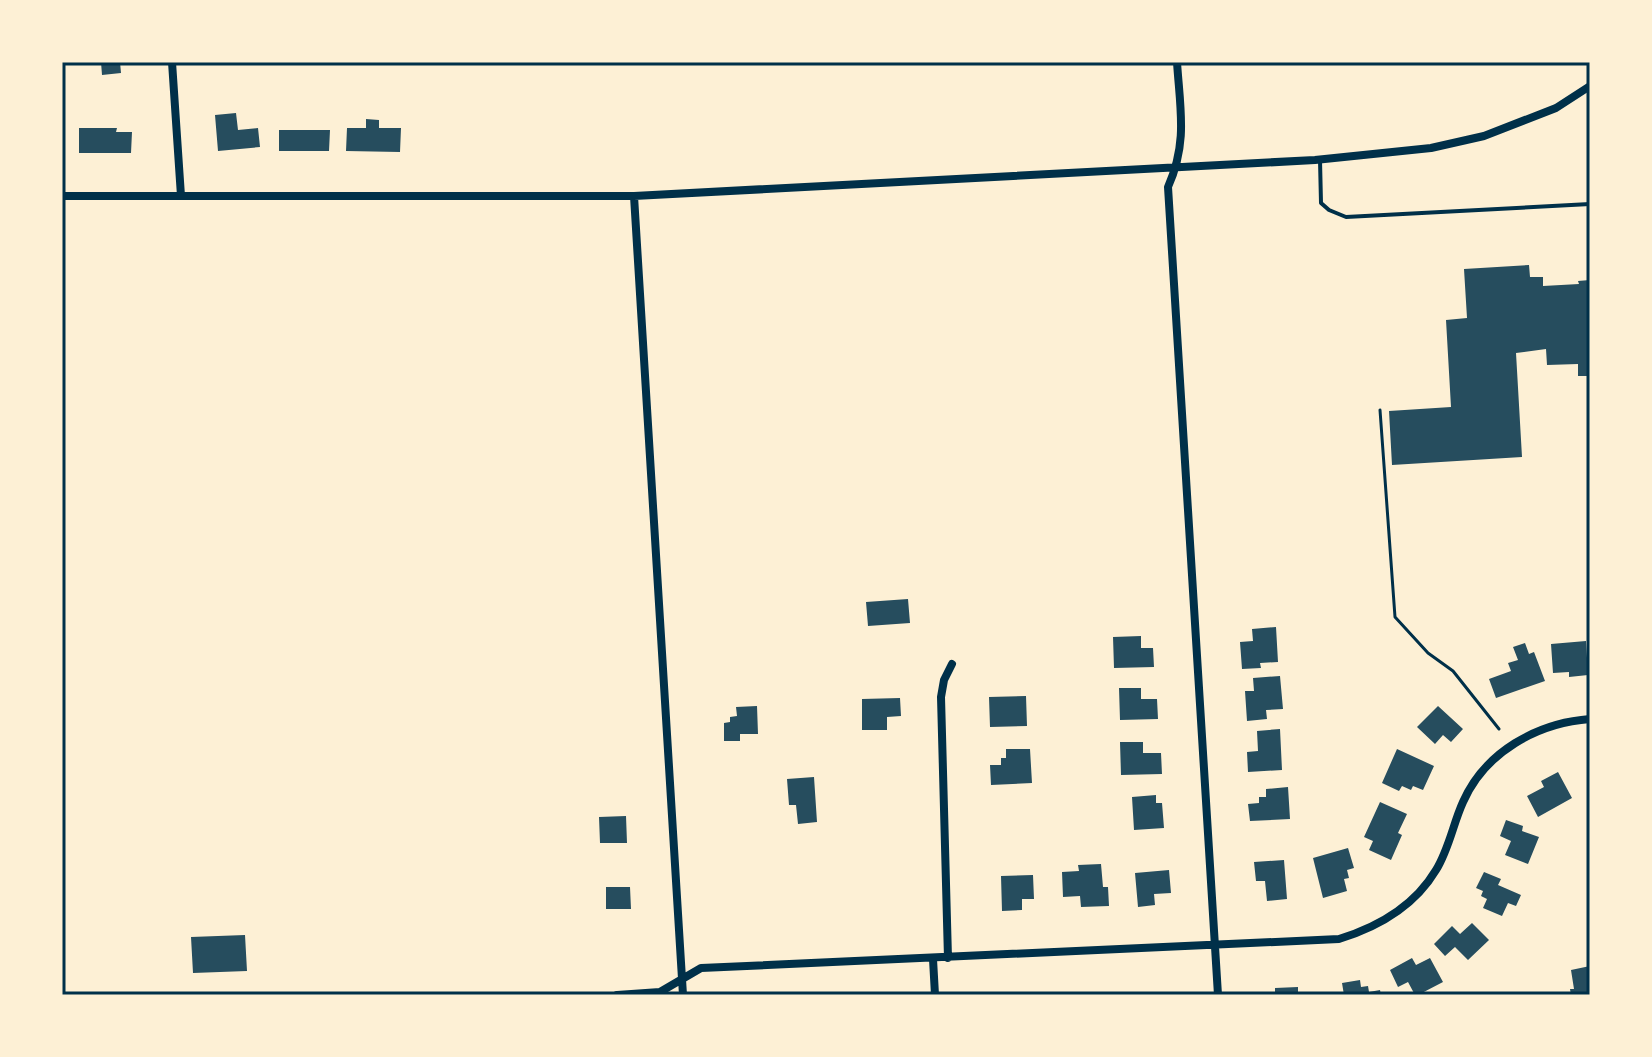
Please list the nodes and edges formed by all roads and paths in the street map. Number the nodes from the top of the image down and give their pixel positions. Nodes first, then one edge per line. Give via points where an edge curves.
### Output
1 (172, 62) edge
2 (1177, 62) edge
3 (1590, 86) edge
4 (1320, 160) junction
5 (1177, 168) junction
6 (62, 196) edge
7 (181, 196) junction
8 (634, 196) junction
9 (1590, 204) edge
10 (1380, 410) dead end
11 (952, 664) dead end
12 (1590, 719) edge
13 (1499, 729) dead end
14 (1215, 946) junction
15 (948, 958) junction
16 (933, 959) junction
17 (682, 980) junction
18 (617, 995) edge
19 (683, 995) edge
20 (935, 995) edge
21 (1218, 995) edge

1 - 7 street
2 - 5 street via 1182,144
3 - 4 street via 1556,108 1484,136 1431,148
4 - 5 street
4 - 9 lane via 1321,203 1346,217
5 - 8 street
5 - 14 street via 1168,187
6 - 7 street
7 - 8 street
8 - 17 street
10 - 13 path via 1395,617 1453,671
11 - 15 street via 941,697
12 - 14 street via 1527,735 1489,764 1463,803 1436,871 1395,914 1339,939
14 - 15 street
14 - 21 street
15 - 16 street
16 - 17 street via 701,968
16 - 20 street
17 - 18 street via 660,992
17 - 19 street

